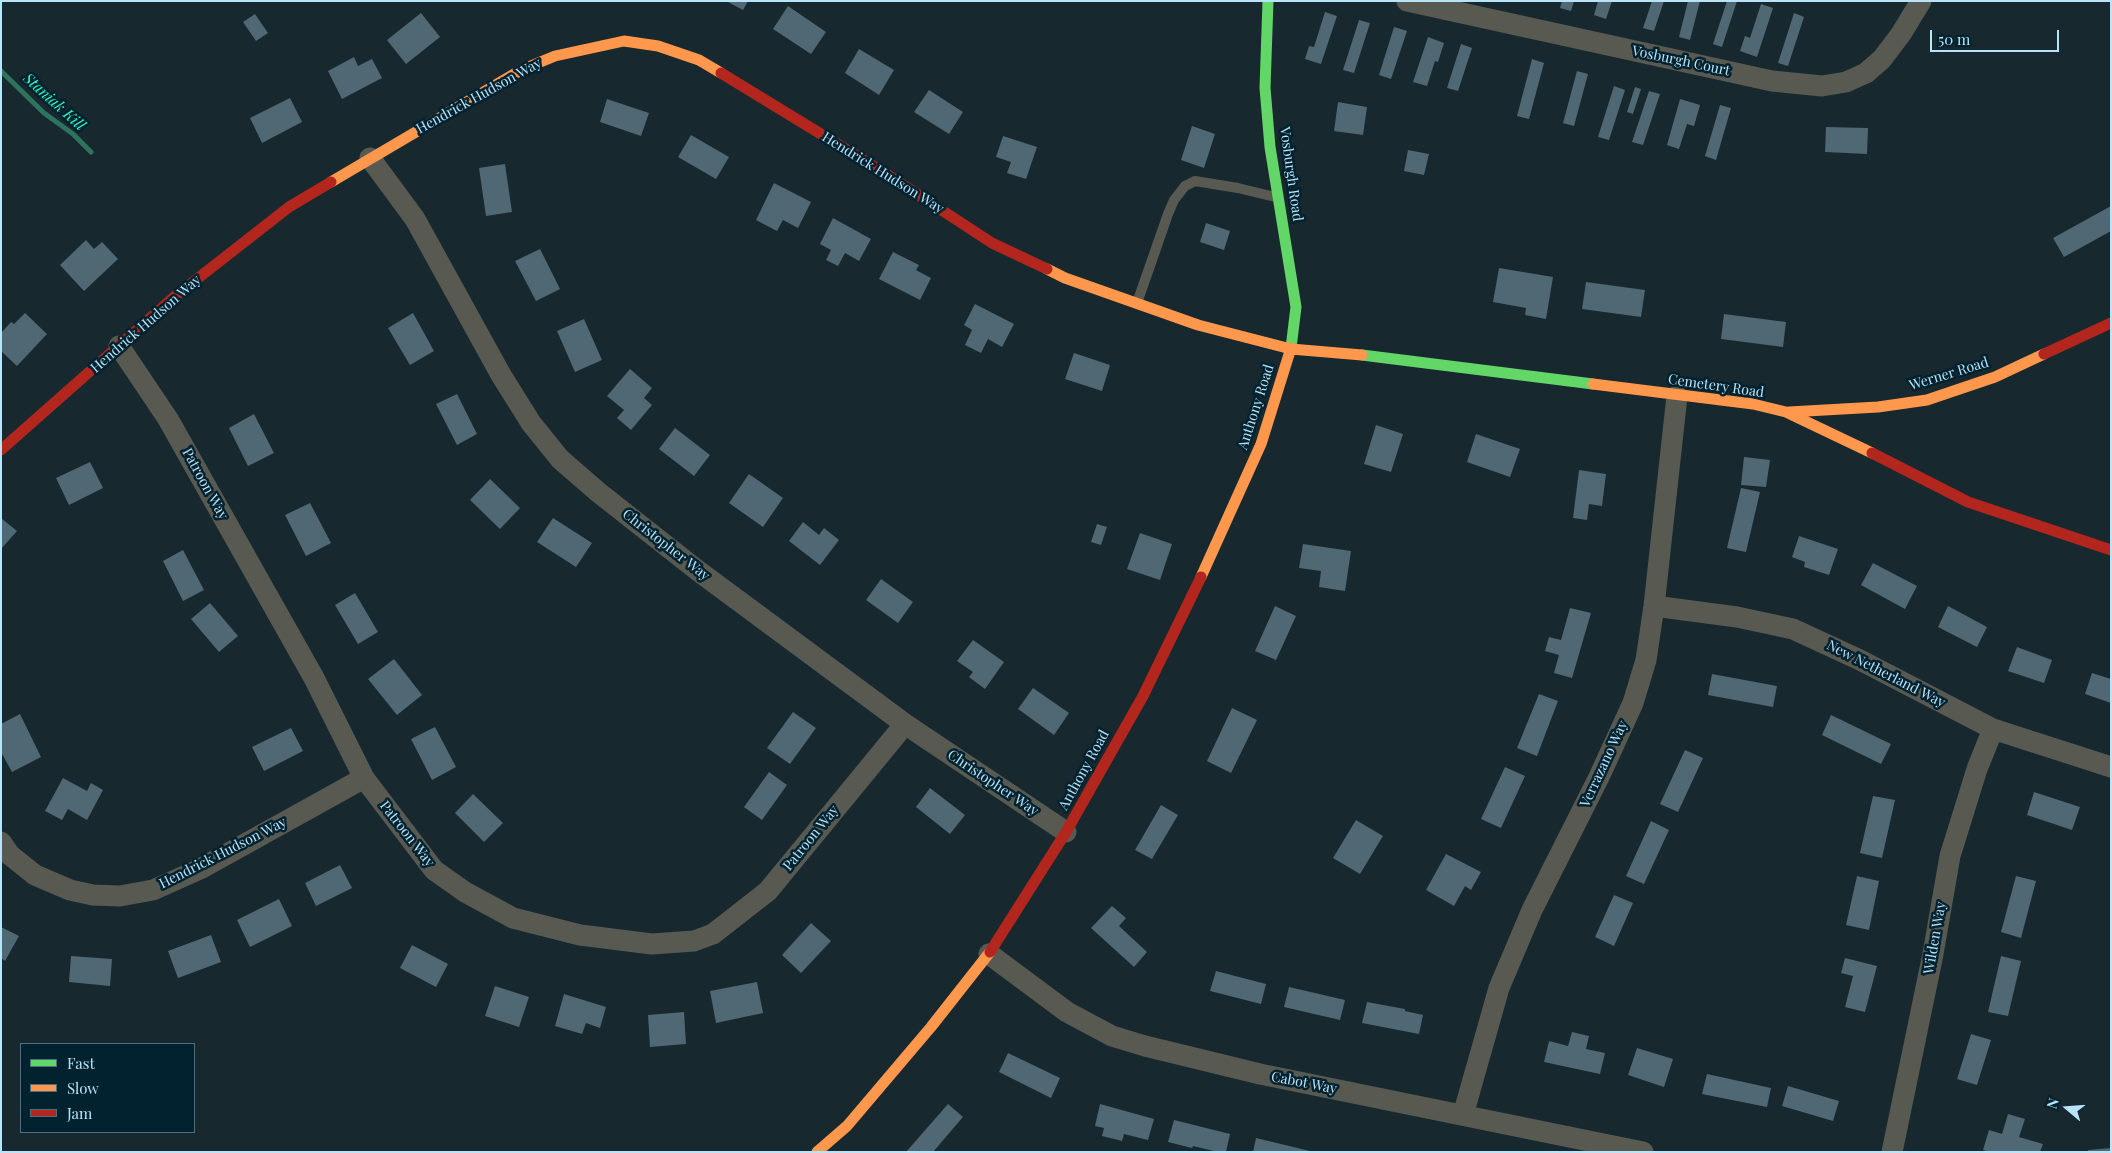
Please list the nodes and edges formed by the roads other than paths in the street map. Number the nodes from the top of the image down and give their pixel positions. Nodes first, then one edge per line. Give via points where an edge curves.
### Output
1 (1268, 1) edge
2 (1407, 1) edge
3 (1921, 1) edge
4 (370, 158) junction
5 (1278, 198) junction
6 (1137, 304) junction
7 (2111, 323) edge
8 (119, 346) junction
9 (1290, 349) junction
10 (1677, 396) junction
11 (1786, 412) junction
12 (1, 450) edge
13 (2111, 550) edge
14 (1654, 606) junction
15 (905, 724) junction
16 (1993, 729) junction
17 (2111, 767) edge
18 (364, 778) junction
19 (1066, 832) junction
20 (1, 842) edge
21 (989, 954) junction
22 (1463, 1115) junction
23 (817, 1152) edge
24 (1643, 1152) edge
25 (1892, 1152) edge

1 - 5 street, Vosburgh Road via 1265,88
2 - 3 street, Vosburgh Court via 1772,80 1822,86 1846,82 1866,73 1882,59
4 - 6 street, Hendrick Hudson Way via 521,70 555,56 624,41 658,46 699,60 888,175 992,243 1066,278
4 - 8 street, Hendrick Hudson Way via 289,207 174,297
4 - 15 street, Christopher Way via 415,219 501,375 560,459 696,570
5 - 6 lane via 1195,180 1185,186 1168,214
5 - 9 street, Vosburgh Road via 1296,307
6 - 9 street, Hendrick Hudson Way via 1198,325
7 - 11 street, Werner Road via 1995,377 1927,400 1878,408
8 - 12 street, Hendrick Hudson Way
8 - 18 street, Patroon Way via 168,419 314,678
9 - 10 street, Cemetery Road via 1379,357
9 - 19 street, Anthony Road via 1261,444 1216,547 1143,696
10 - 11 street, Cemetery Road via 1753,404
10 - 14 street, Verrazano Way
11 - 13 street, Cemetery Road via 1968,502
14 - 16 street, New Netherland Way via 1793,628
14 - 22 street, Verrazano Way via 1646,660 1633,703 1600,777 1532,910 1499,988
15 - 18 street, Patroon Way via 768,891 714,934 694,941 643,943 580,934 512,918 464,892 434,870
15 - 19 street, Christopher Way
16 - 17 street, New Netherland Way
16 - 25 street, Wilden Way via 1950,856
18 - 20 street, Hendrick Hudson Way via 200,869 153,890 120,896 70,890 35,875 10,855
19 - 21 street, Anthony Road
21 - 22 street, Cabot Way via 1067,1012 1112,1036 1260,1074
21 - 23 street, Anthony Road via 847,1126
22 - 24 street, Cabot Way

